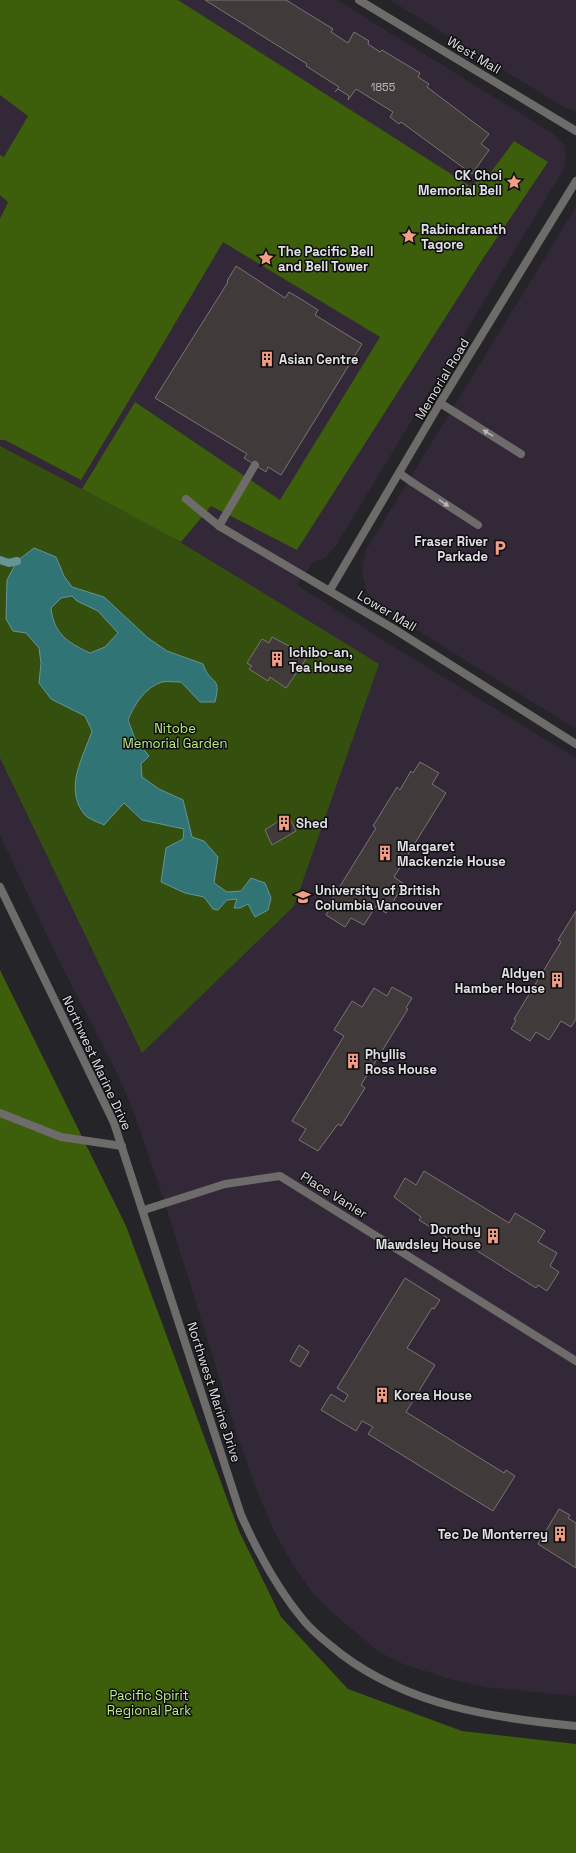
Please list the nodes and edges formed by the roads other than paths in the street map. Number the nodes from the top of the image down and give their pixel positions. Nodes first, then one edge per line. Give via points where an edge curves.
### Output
1 (359, 0) edge
2 (576, 131) edge
3 (576, 181) edge
4 (440, 403) junction
5 (521, 454) dead end
6 (255, 465) dead end
7 (399, 473) junction
8 (186, 499) dead end
9 (478, 525) dead end
10 (219, 526) junction
11 (330, 590) junction
12 (576, 744) edge
13 (0, 887) edge
14 (0, 1113) edge
15 (122, 1146) junction
16 (144, 1210) junction
17 (576, 1361) edge
18 (576, 1726) edge

1 - 2 street, West Mall
3 - 4 street, Memorial Road
5 -> 4 street
4 - 7 street, Memorial Road
6 - 10 street
7 -> 9 street
7 - 11 street, Memorial Road
8 - 10 street, Lower Mall
10 - 11 street, Lower Mall
11 - 12 street, Lower Mall
13 - 15 street, Northwest Marine Drive via 111,1116
14 - 15 street via 61,1137
15 - 16 street, Northwest Marine Drive
16 - 17 street, Place Vanier via 225,1184 280,1176
16 - 18 street, Northwest Marine Drive via 241,1516 256,1551 306,1623 328,1644 360,1668 408,1692 444,1705 481,1714

